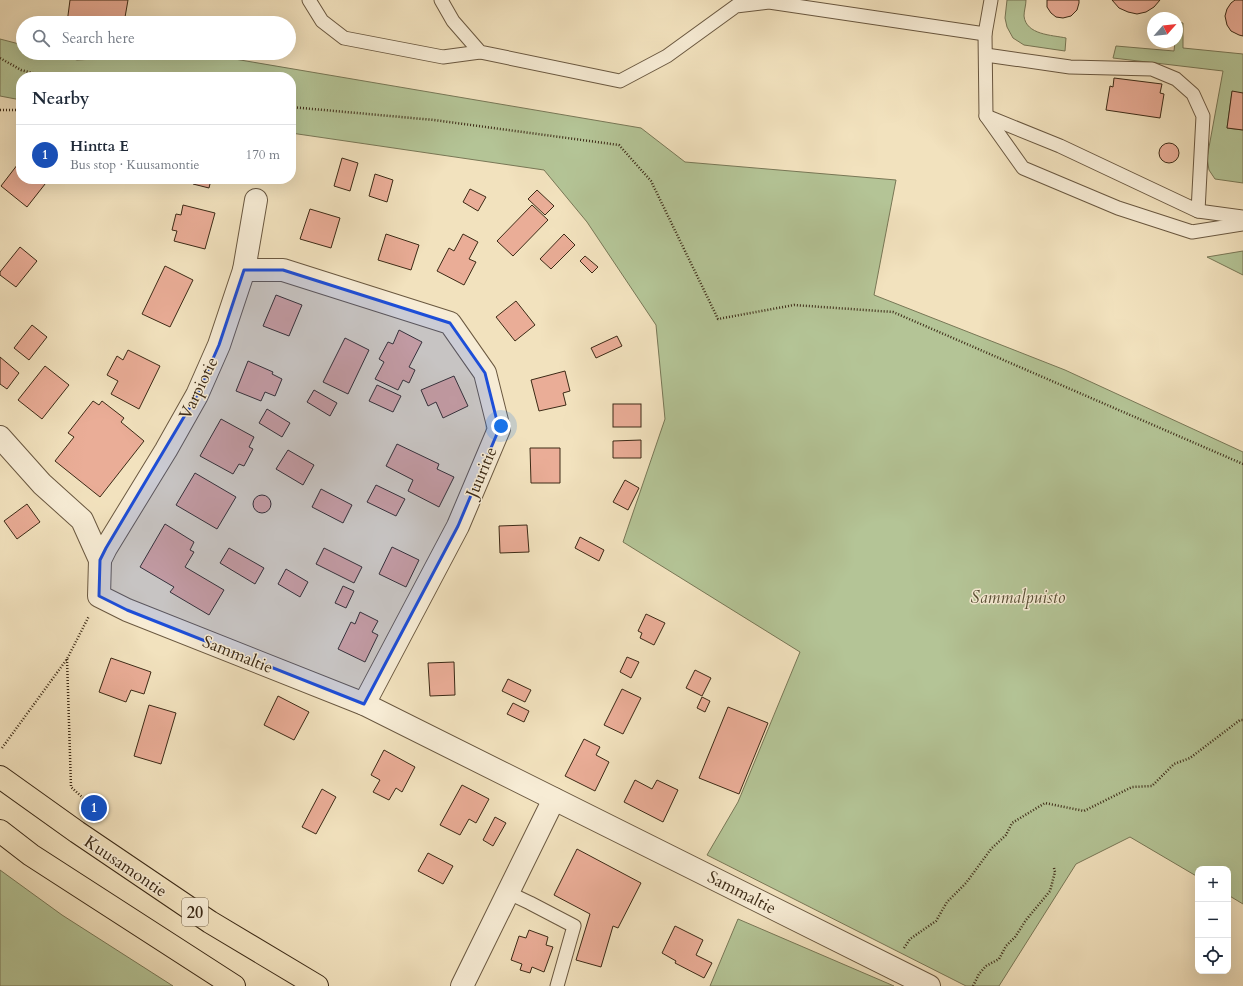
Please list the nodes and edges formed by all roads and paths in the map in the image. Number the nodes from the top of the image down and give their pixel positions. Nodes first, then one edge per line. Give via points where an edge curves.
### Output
1 (309, 0) edge
2 (441, 0) edge
3 (991, 0) edge
4 (986, 34) junction
5 (480, 52) junction
6 (986, 55) junction
7 (0, 58) edge
8 (28, 72) edge
9 (296, 106) edge
10 (0, 110) edge
11 (16, 110) edge
12 (986, 116) junction
13 (256, 200) dead end
14 (1198, 212) junction
15 (1243, 217) edge
16 (1243, 224) edge
17 (244, 270) junction
18 (0, 437) edge
19 (1243, 464) edge
20 (100, 560) junction
21 (99, 596) junction
22 (67, 660) junction
23 (364, 704) junction
24 (1243, 720) edge
25 (2, 748) dead end
26 (0, 777) edge
27 (554, 799) junction
28 (94, 808) dead end
29 (0, 831) edge
30 (1054, 868) dead end
31 (508, 894) junction
32 (891, 967) junction
33 (234, 986) edge
34 (317, 986) edge
35 (462, 986) edge
36 (557, 986) edge
37 (929, 986) edge
38 (974, 986) edge

1 - 5 lane via 322,21 344,38 443,57
2 - 5 lane via 453,21
3 - 4 lane
4 - 5 lane via 769,2 736,6 667,56 620,81
4 - 6 lane
6 - 12 lane
6 - 14 lane via 1070,67 1152,69 1176,79 1193,94 1203,116
7 - 8 path
9 - 19 path via 434,120 619,145 652,180 718,319 794,305 893,312
10 - 11 path
12 - 14 lane via 1060,146
12 - 16 lane via 1023,168 1089,196 1192,232
13 - 17 street, Varpiotie
14 - 15 lane
17 - 20 street, Varpiotie via 219,345 197,395
17 - 23 street, Juuritie via 283,270 450,323 485,373 500,429 458,526
18 - 20 street via 42,484 82,520
20 - 21 street
21 - 22 path
21 - 23 street, Sammaltie via 127,610
22 - 25 path
22 - 28 path via 71,787
23 - 27 street, Sammaltie
24 - 32 path via 1190,758 1174,764 1152,786 1132,788 1084,811 1045,804 1012,823 1006,835 991,849 966,883 946,902 936,921 910,939
26 - 34 highway, Kuusamontie / 20 via 210,922
27 - 31 street
27 - 32 street, Sammaltie
29 - 33 highway, 20 via 37,859
30 - 38 path via 1050,892 1006,946 999,959 986,966 979,974
31 - 35 street
31 - 36 lane via 574,926
32 - 37 street, Sammaltie

